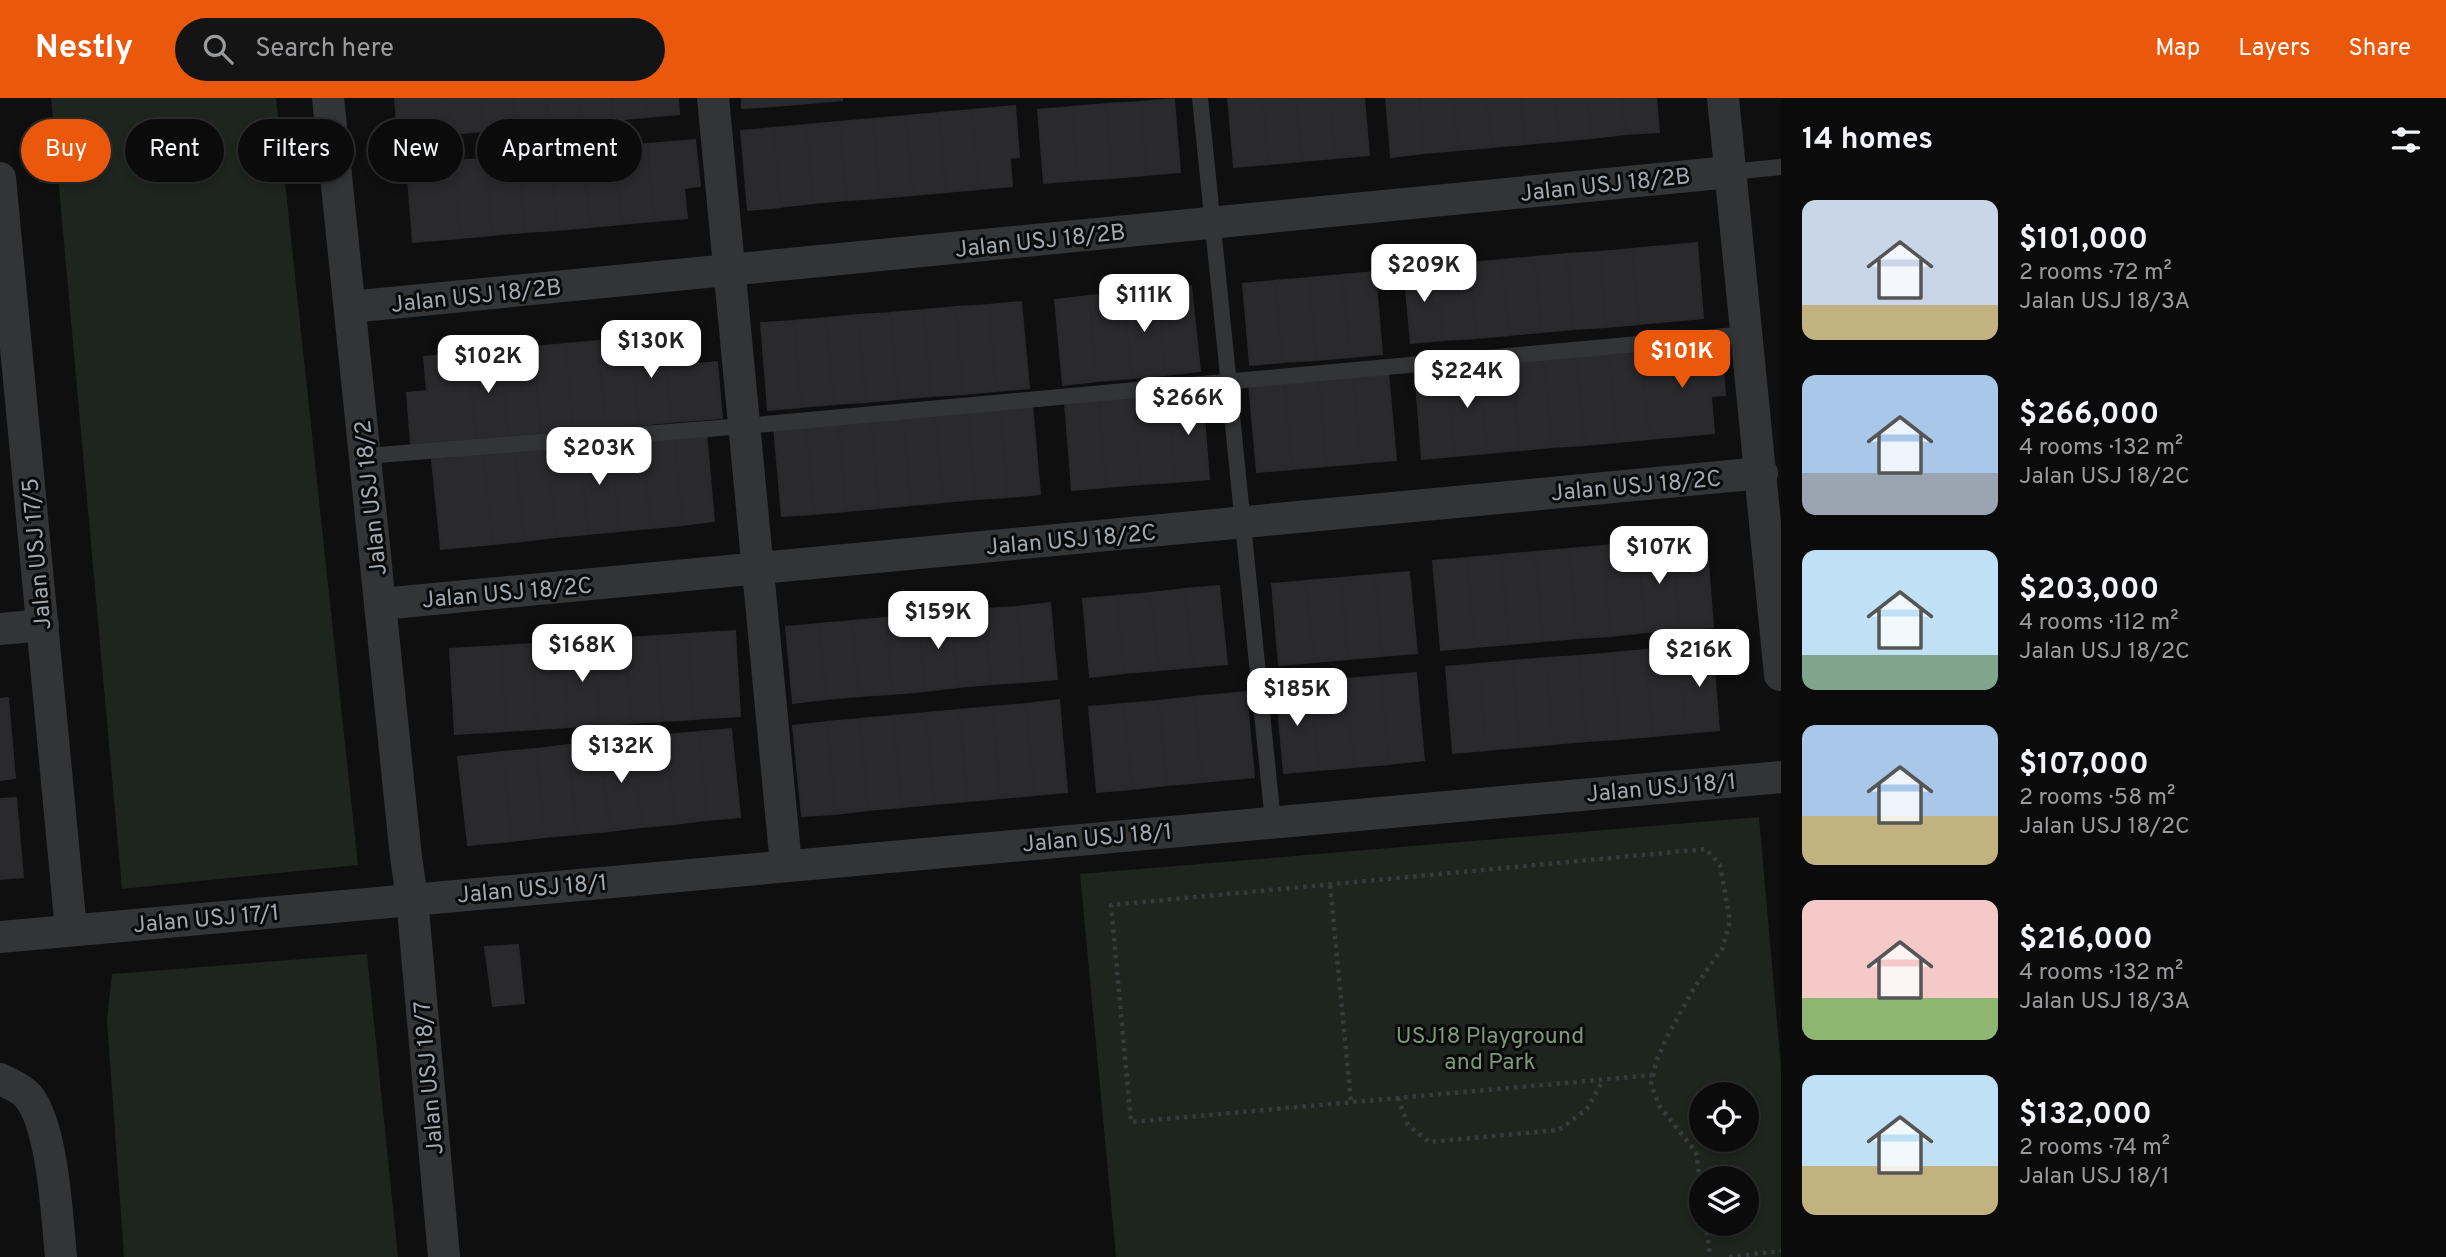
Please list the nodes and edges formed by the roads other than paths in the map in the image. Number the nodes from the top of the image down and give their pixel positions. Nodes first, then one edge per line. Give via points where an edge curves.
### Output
1 (328, 98) edge
2 (713, 98) edge
3 (1200, 98) edge
4 (1723, 98) edge
5 (1781, 167) edge
6 (1730, 172) junction
7 (0, 178) edge
8 (1213, 223) junction
9 (729, 270) junction
10 (350, 307) junction
11 (7, 327) edge
12 (1747, 334) junction
13 (1228, 380) junction
14 (744, 426) junction
15 (366, 456) junction
16 (1771, 472) edge
17 (1243, 522) junction
18 (758, 569) junction
19 (381, 604) junction
20 (43, 625) junction
21 (0, 629) edge
22 (1780, 675) edge
23 (1781, 777) edge
24 (1273, 822) junction
25 (786, 865) junction
26 (412, 898) junction
27 (71, 930) junction
28 (0, 937) edge
29 (0, 1079) edge
30 (61, 1257) edge
31 (444, 1257) edge

1 - 10 street, Jalan USJ 18/2
2 - 9 street
3 - 8 lane
4 - 6 street
5 - 6 lane
6 - 8 street, Jalan USJ 18/2B
6 - 12 street
7 - 11 street, Jalan USJ 17/5
8 - 9 street, Jalan USJ 18/2B
8 - 13 lane
9 - 10 street, Jalan USJ 18/2B
9 - 14 street
10 - 15 street, Jalan USJ 18/2
11 - 20 street, Jalan USJ 17/5
12 - 13 lane
12 - 16 street
13 - 14 lane
13 - 17 lane
14 - 15 lane
14 - 18 street
15 - 19 street, Jalan USJ 18/2
16 - 17 street, Jalan USJ 18/2C
16 - 22 street
17 - 18 street, Jalan USJ 18/2C
17 - 24 lane
18 - 19 street, Jalan USJ 18/2C
18 - 25 street
19 - 26 street, Jalan USJ 18/2
20 - 21 street
20 - 27 street, Jalan USJ 17/5
23 - 24 street, Jalan USJ 18/1
24 - 25 street, Jalan USJ 18/1
25 - 26 street, Jalan USJ 18/1
26 - 27 street, Jalan USJ 17/1
26 - 31 street, Jalan USJ 18/7
27 - 28 street, Jalan USJ 17/1
29 - 30 street via 28,1096 39,1118 52,1170

